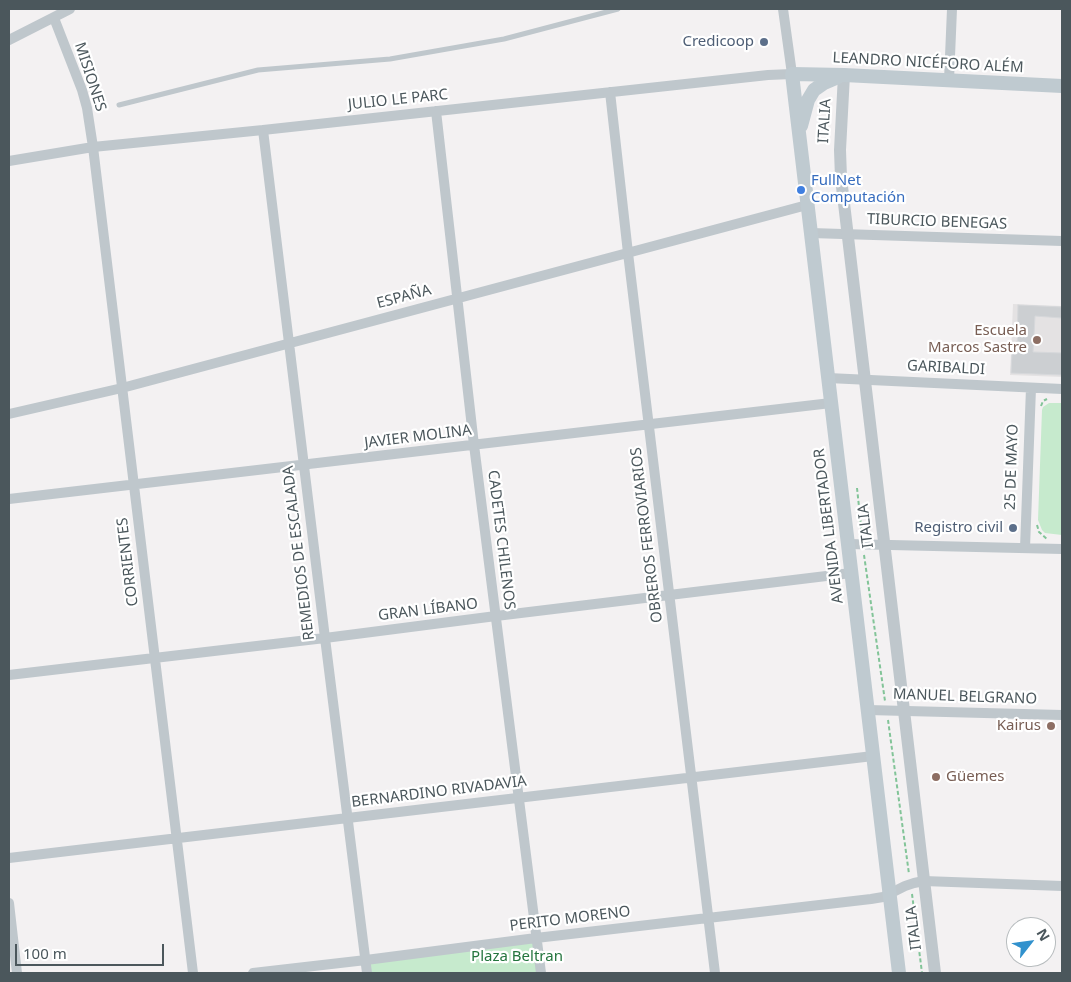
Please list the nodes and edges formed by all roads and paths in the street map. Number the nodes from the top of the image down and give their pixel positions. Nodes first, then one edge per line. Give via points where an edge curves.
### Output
1 (70, 9) edge
2 (618, 9) edge
3 (783, 9) edge
4 (952, 9) edge
5 (54, 18) junction
6 (9, 40) edge
7 (792, 74) junction
8 (844, 75) junction
9 (949, 80) junction
10 (1062, 86) edge
11 (610, 92) junction
12 (120, 105) dead end
13 (436, 111) junction
14 (263, 130) junction
15 (799, 134) junction
16 (93, 147) junction
17 (9, 161) edge
18 (807, 205) junction
19 (811, 233) junction
20 (847, 234) junction
21 (1062, 241) edge
22 (628, 253) junction
23 (457, 299) junction
24 (289, 343) junction
25 (828, 378) junction
26 (865, 379) junction
27 (122, 388) junction
28 (1031, 388) junction
29 (1062, 389) edge
30 (1049, 398) dead end
31 (831, 403) junction
32 (1041, 405) dead end
33 (9, 414) edge
34 (649, 424) junction
35 (474, 445) junction
36 (304, 466) junction
37 (134, 486) junction
38 (857, 488) dead end
39 (9, 499) edge
40 (1037, 517) dead end
41 (1052, 541) dead end
42 (848, 544) junction
43 (863, 544) junction
44 (884, 544) junction
45 (1025, 548) junction
46 (1062, 549) edge
47 (851, 573) junction
48 (670, 595) junction
49 (496, 616) junction
50 (325, 638) junction
51 (155, 658) junction
52 (9, 675) edge
53 (868, 710) junction
54 (886, 710) junction
55 (904, 710) junction
56 (1062, 715) edge
57 (873, 756) junction
58 (691, 777) junction
59 (518, 798) junction
60 (348, 818) junction
61 (177, 838) junction
62 (9, 858) edge
63 (924, 881) junction
64 (911, 884) junction
65 (1062, 886) edge
66 (889, 894) junction
67 (9, 903) edge
68 (709, 918) junction
69 (536, 938) junction
70 (366, 960) junction
71 (17, 973) edge
72 (193, 973) edge
73 (253, 973) edge
74 (367, 973) edge
75 (541, 973) edge
76 (715, 973) edge
77 (899, 973) edge
78 (922, 973) edge
79 (935, 973) edge

1 - 5 street
2 - 12 lane via 504,39 390,59 258,70
3 - 7 street
4 - 9 street
5 - 6 street
5 - 16 street, MISIONES via 82,90
7 - 8 main road, LEANDRO NICÉFORO ALÉM
7 - 11 street, JULIO LE PARC
7 - 15 main road, AVENIDA LIBERTADOR
8 - 9 main road, LEANDRO NICÉFORO ALÉM
8 - 15 main road via 814,90
8 - 20 street, ITALIA via 840,164
9 - 10 main road, LEANDRO NICÉFORO ALÉM
11 - 13 street, JULIO LE PARC
11 - 22 street, OBREROS FERROVIARIOS
13 - 14 street, JULIO LE PARC
13 - 23 street, CADETES CHILENOS
14 - 16 street, JULIO LE PARC
14 - 24 street, REMEDIOS DE ESCALADA
15 - 18 main road, AVENIDA LIBERTADOR
16 - 17 street, JULIO LE PARC
16 - 27 street, CORRIENTES
18 - 19 main road, AVENIDA LIBERTADOR
18 - 22 street, ESPAÑA
19 - 20 street, TIBURCIO BENEGAS
19 - 25 main road, AVENIDA LIBERTADOR
20 - 21 street, TIBURCIO BENEGAS
20 - 26 street, ITALIA
22 - 23 street, ESPAÑA
22 - 34 street, OBREROS FERROVIARIOS
23 - 24 street, ESPAÑA
23 - 35 street, CADETES CHILENOS
24 - 27 street, ESPAÑA
24 - 36 street, REMEDIOS DE ESCALADA
25 - 26 street, GARIBALDI
25 - 31 main road, AVENIDA LIBERTADOR
26 - 28 street, GARIBALDI
26 - 44 street, ITALIA
27 - 33 street, ESPAÑA
27 - 37 street, CORRIENTES
28 - 29 street, GARIBALDI
28 - 45 street, 25 DE MAYO
30 - 32 path
31 - 34 street, JAVIER MOLINA
31 - 42 main road, AVENIDA LIBERTADOR
34 - 35 street, JAVIER MOLINA
34 - 48 street, OBREROS FERROVIARIOS
35 - 36 street, JAVIER MOLINA
35 - 49 street, CADETES CHILENOS
36 - 37 street, JAVIER MOLINA
36 - 50 street, REMEDIOS DE ESCALADA
37 - 39 street, JAVIER MOLINA
37 - 51 street, CORRIENTES
38 - 43 path
40 - 41 path via 1039,532
42 - 43 street
42 - 47 main road, AVENIDA LIBERTADOR
43 - 44 street
43 - 54 path
44 - 45 street
44 - 55 street, ITALIA
45 - 46 street
47 - 48 street, GRAN LÍBANO
47 - 53 main road, AVENIDA LIBERTADOR
48 - 49 street, GRAN LÍBANO
48 - 58 street, OBREROS FERROVIARIOS
49 - 50 street, GRAN LÍBANO
49 - 59 street, CADETES CHILENOS
50 - 51 street, GRAN LÍBANO
50 - 60 street, REMEDIOS DE ESCALADA
51 - 52 street, GRAN LÍBANO
51 - 61 street, CORRIENTES
53 - 54 street, MANUEL BELGRANO
53 - 57 main road, AVENIDA LIBERTADOR
54 - 55 street, MANUEL BELGRANO
54 - 64 path
55 - 56 street, MANUEL BELGRANO
55 - 63 street, ITALIA
57 - 58 street, BERNARDINO RIVADAVIA
57 - 66 main road, AVENIDA LIBERTADOR
58 - 59 street, BERNARDINO RIVADAVIA
58 - 68 street, OBREROS FERROVIARIOS
59 - 60 street, BERNARDINO RIVADAVIA
59 - 69 street, CADETES CHILENOS
60 - 61 street, BERNARDINO RIVADAVIA
60 - 70 street, REMEDIOS DE ESCALADA
61 - 62 street, BERNARDINO RIVADAVIA
61 - 72 street, CORRIENTES
63 - 64 street, PERITO MORENO
63 - 65 street, PERITO MORENO
63 - 79 street, ITALIA
64 - 66 street, PERITO MORENO
64 - 78 path
66 - 68 street, PERITO MORENO via 871,899
66 - 77 main road, AVENIDA LIBERTADOR
67 - 71 street
68 - 69 street, PERITO MORENO
68 - 76 street, OBREROS FERROVIARIOS
69 - 70 street, PERITO MORENO
69 - 75 street, CADETES CHILENOS
70 - 73 street, PERITO MORENO
70 - 74 street, REMEDIOS DE ESCALADA

